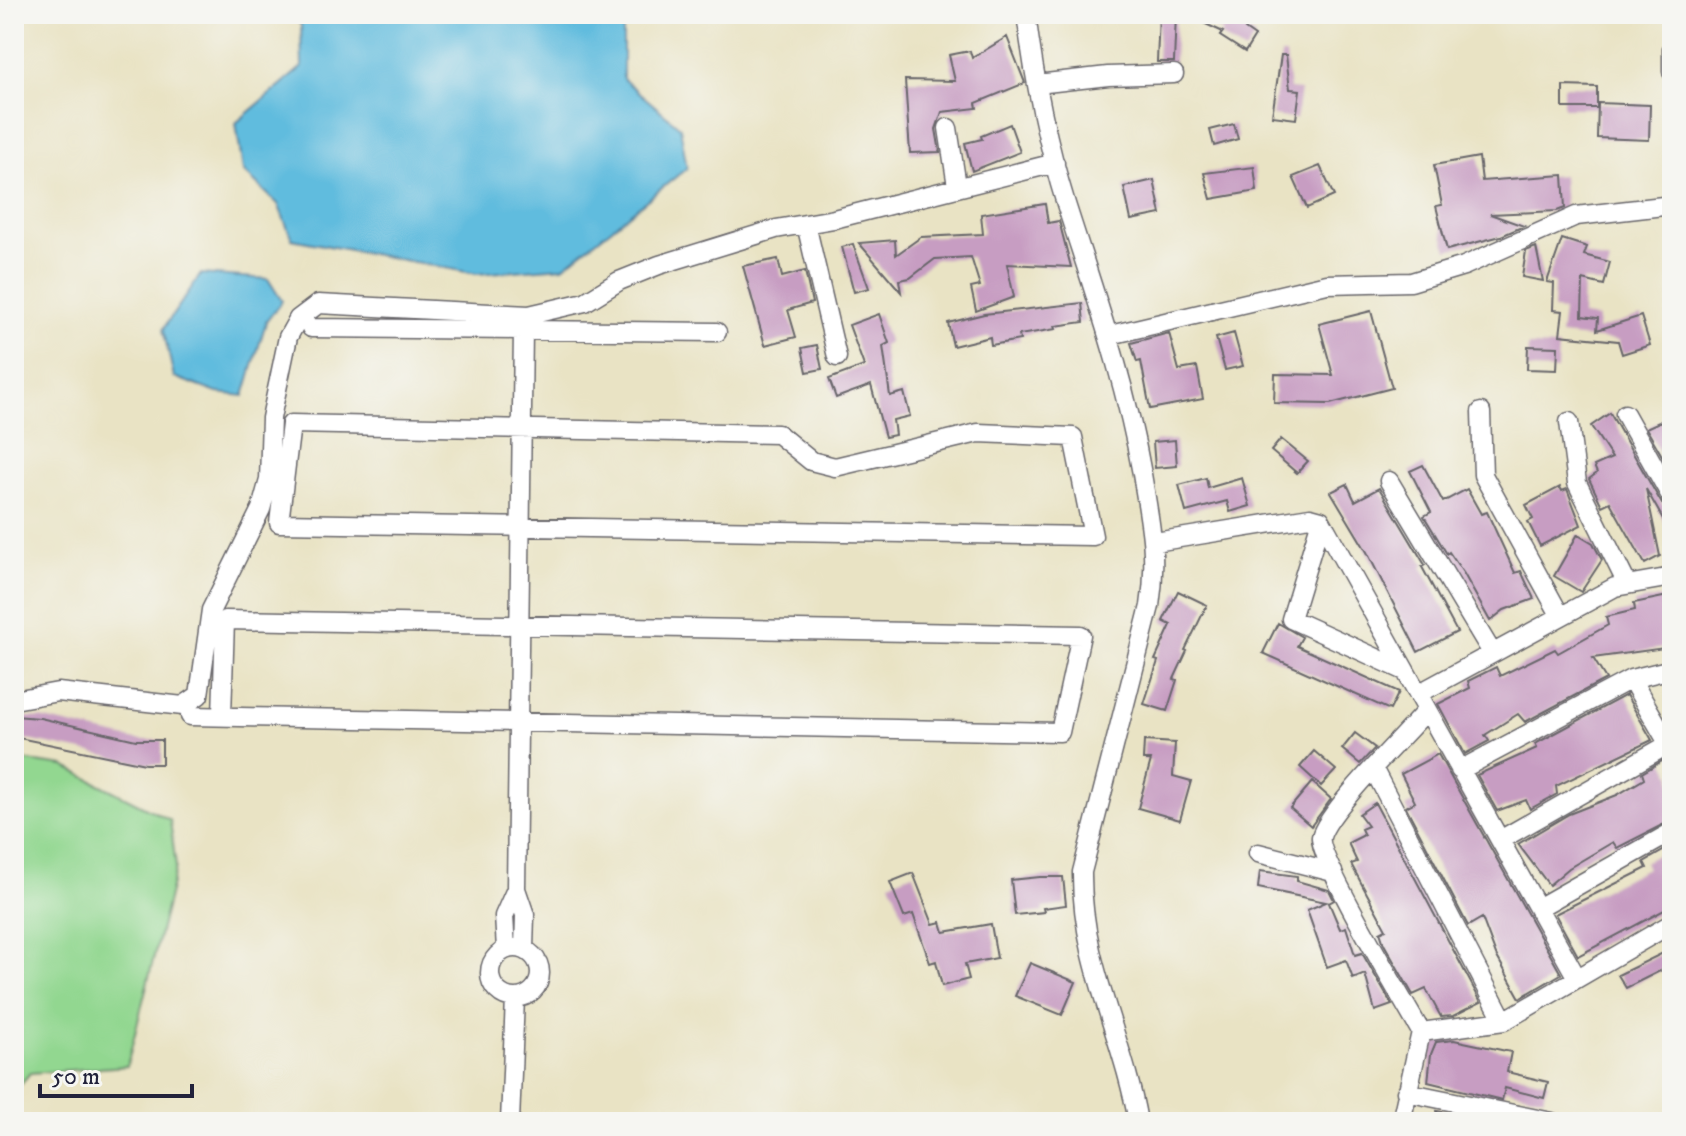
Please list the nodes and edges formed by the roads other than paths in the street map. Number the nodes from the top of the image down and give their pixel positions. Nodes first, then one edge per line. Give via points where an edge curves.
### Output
1 (1026, 14) edge
2 (1672, 48) edge
3 (1672, 72) edge
4 (1174, 74) dead end
5 (1037, 84) junction
6 (948, 128) dead end
7 (1055, 163) junction
8 (957, 186) junction
9 (1672, 205) edge
10 (806, 224) junction
11 (311, 328) dead end
12 (523, 330) junction
13 (717, 332) dead end
14 (1110, 335) junction
15 (837, 357) dead end
16 (1481, 412) dead end
17 (1625, 414) dead end
18 (1569, 422) dead end
19 (522, 429) junction
20 (1389, 481) dead end
21 (1672, 498) edge
22 (1321, 520) junction
23 (521, 526) junction
24 (1155, 542) junction
25 (1672, 577) edge
26 (1627, 584) junction
27 (1560, 615) junction
28 (519, 625) junction
29 (1491, 651) junction
30 (1672, 669) edge
31 (1405, 671) junction
32 (1631, 679) junction
33 (14, 700) edge
34 (1422, 702) junction
35 (190, 716) dead end
36 (222, 716) junction
37 (518, 722) junction
38 (1670, 747) edge
39 (1374, 770) junction
40 (1460, 770) junction
41 (1672, 832) edge
42 (1500, 840) junction
43 (1258, 853) dead end
44 (1333, 872) junction
45 (1538, 908) junction
46 (1669, 925) dead end
47 (515, 949) junction
48 (1577, 978) junction
49 (515, 998) junction
50 (1504, 1021) junction
51 (1421, 1032) junction
52 (1406, 1092) junction
53 (510, 1122) edge
54 (1138, 1122) edge
55 (1401, 1122) edge
56 (1552, 1122) edge

1 - 5 street
2 - 3 street
4 - 5 street
5 - 7 street
6 - 8 street
7 - 8 street
7 - 14 street
8 - 10 street
9 - 14 street via 1576,216 1464,266 1411,282 1327,284
10 - 15 street
10 - 33 street via 659,265 585,302 529,315 318,304 298,319 288,337 271,418 269,480 261,509 211,610 199,695 183,706 58,692
11 - 12 street
12 - 13 street
12 - 19 street
14 - 24 street via 1129,402
16 - 27 street via 1483,475
17 - 21 street
18 - 26 street via 1577,483
19 - 23 street
19 - 23 street via 291,424 279,523
19 - 23 street via 778,434 811,461 835,467 978,433 1073,437 1093,536
20 - 29 street
22 - 24 street via 1310,517
22 - 31 street
22 - 31 street via 1291,619
23 - 28 street
24 - 54 street via 1150,606 1082,872 1087,943
25 - 26 street
26 - 27 street
27 - 29 street
28 - 36 street via 225,620
28 - 37 street
28 - 37 street via 1081,635 1060,732
29 - 34 street
30 - 32 street
31 - 34 street
32 - 38 street
32 - 40 street
34 - 39 street
34 - 40 street
35 - 36 street
36 - 37 street
37 - 47 street via 516,889 504,916
38 - 42 street
39 - 44 street via 1323,831 1320,843
39 - 50 street
40 - 42 street
41 - 45 street
42 - 45 street
43 - 44 street
44 - 51 street
45 - 48 street
46 - 48 street
47 - 49 street via 537,960 539,982
47 - 49 street via 495,958 490,971 492,985
48 - 50 street
49 - 53 street
50 - 51 street
51 - 52 street
52 - 55 street
52 - 56 street

